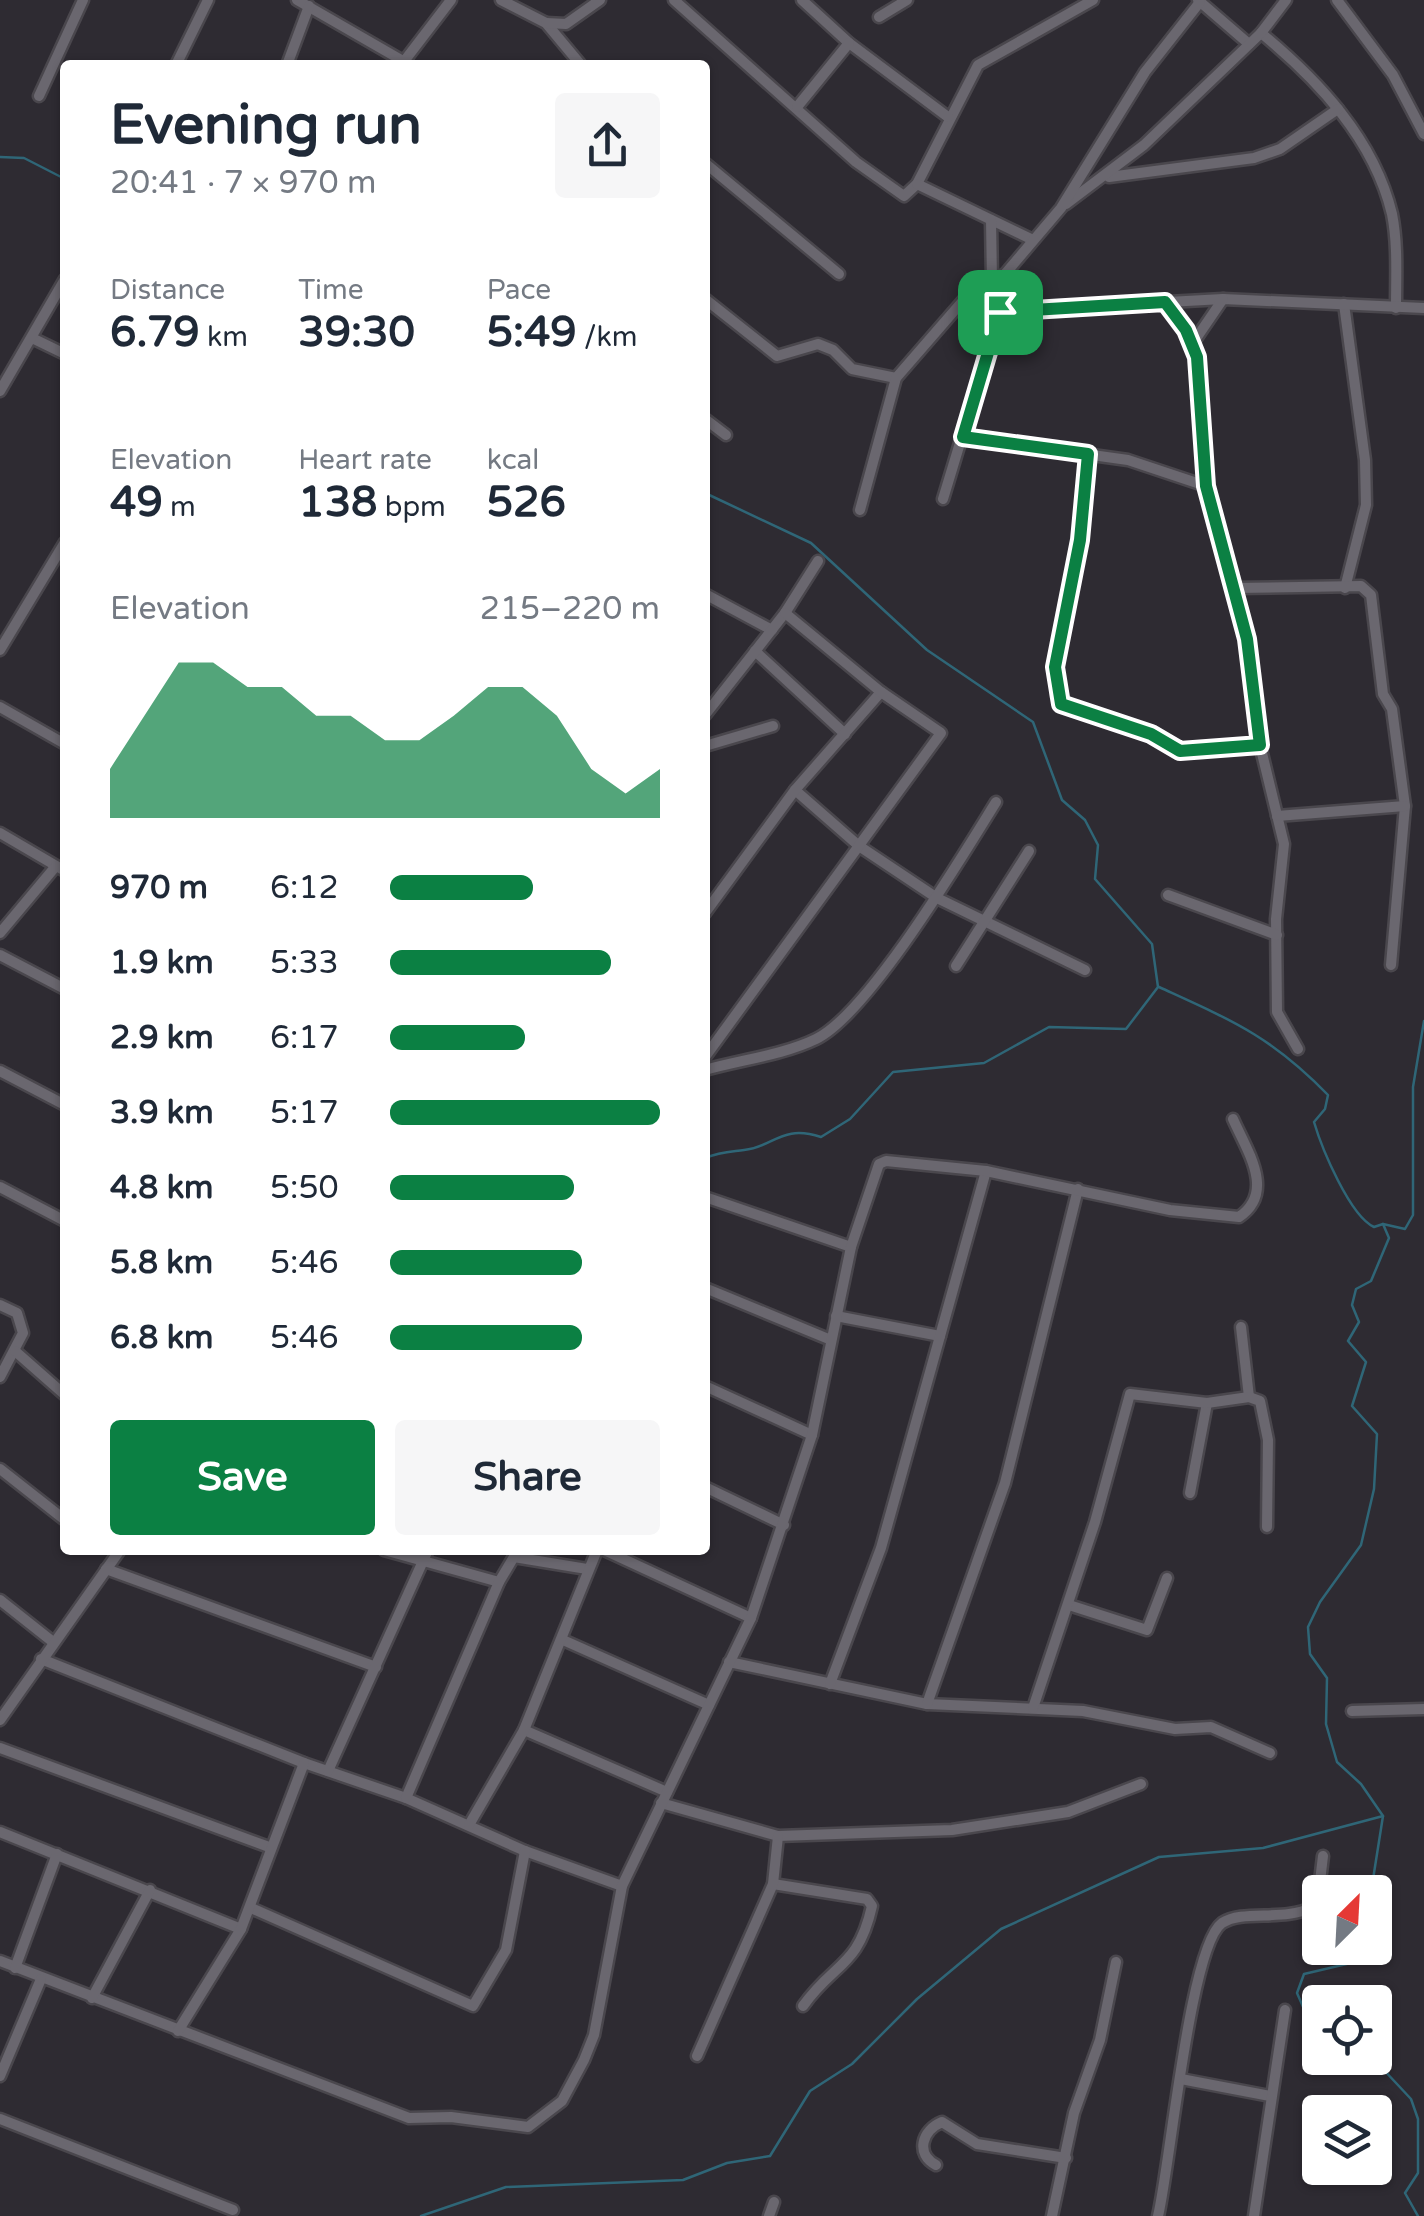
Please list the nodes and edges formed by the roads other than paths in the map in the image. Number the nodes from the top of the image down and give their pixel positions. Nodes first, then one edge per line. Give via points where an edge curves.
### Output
1 (83, 0) edge
2 (208, 0) edge
3 (297, 0) edge
4 (451, 0) edge
5 (501, 0) edge
6 (600, 0) edge
7 (674, 0) edge
8 (802, 0) edge
9 (907, 0) edge
10 (1093, 0) edge
11 (1286, 0) edge
12 (1338, 0) edge
13 (1200, 1) edge
14 (309, 6) junction
15 (879, 16) dead end
16 (546, 24) junction
17 (1261, 33) junction
18 (849, 43) junction
19 (1248, 44) junction
20 (178, 60) edge
21 (288, 60) edge
22 (398, 60) edge
23 (408, 60) edge
24 (565, 60) edge
25 (39, 96) dead end
26 (797, 107) junction
27 (1338, 109) junction
28 (948, 117) junction
29 (1424, 134) edge
30 (710, 170) edge
31 (1107, 177) junction
32 (917, 184) junction
33 (1061, 208) junction
34 (991, 220) junction
35 (1030, 239) junction
36 (839, 274) dead end
37 (1006, 274) junction
38 (992, 280) junction
39 (60, 288) edge
40 (1222, 299) junction
41 (1165, 302) junction
42 (710, 303) edge
43 (1344, 304) junction
44 (1396, 308) junction
45 (1424, 308) edge
46 (1000, 312) junction
47 (32, 338) junction
48 (1193, 344) junction
49 (60, 352) edge
50 (896, 378) junction
51 (0, 392) edge
52 (710, 423) edge
53 (726, 435) dead end
54 (963, 437) junction
55 (1088, 454) junction
56 (1206, 486) junction
57 (944, 499) dead end
58 (860, 510) dead end
59 (60, 550) edge
60 (818, 561) dead end
61 (1235, 588) junction
62 (1346, 588) junction
63 (710, 597) edge
64 (785, 613) junction
65 (772, 630) junction
66 (0, 650) edge
67 (756, 650) junction
68 (881, 692) junction
69 (0, 707) edge
70 (710, 709) edge
71 (774, 726) dead end
72 (845, 734) junction
73 (60, 737) edge
74 (710, 745) edge
75 (1260, 745) junction
76 (795, 790) junction
77 (996, 802) dead end
78 (1405, 806) junction
79 (1277, 816) junction
80 (0, 832) edge
81 (859, 846) junction
82 (1029, 851) dead end
83 (60, 869) edge
84 (1168, 894) dead end
85 (937, 898) junction
86 (710, 906) edge
87 (981, 922) junction
88 (0, 933) edge
89 (1277, 936) junction
90 (0, 954) edge
91 (1391, 965) dead end
92 (956, 966) dead end
93 (1085, 970) dead end
94 (60, 986) edge
95 (1298, 1049) dead end
96 (710, 1050) edge
97 (710, 1069) edge
98 (0, 1071) edge
99 (60, 1102) edge
100 (1232, 1119) dead end
101 (986, 1171) junction
102 (0, 1187) edge
103 (1078, 1189) junction
104 (710, 1199) edge
105 (60, 1218) edge
106 (851, 1246) junction
107 (710, 1290) edge
108 (0, 1305) edge
109 (836, 1316) junction
110 (1241, 1327) dead end
111 (940, 1336) junction
112 (831, 1340) junction
113 (15, 1351) junction
114 (0, 1376) edge
115 (710, 1388) edge
116 (60, 1390) edge
117 (1250, 1397) junction
118 (1207, 1403) junction
119 (812, 1435) junction
120 (0, 1470) edge
121 (710, 1488) edge
122 (1190, 1493) dead end
123 (60, 1516) edge
124 (784, 1525) junction
125 (1266, 1527) dead end
126 (112, 1555) edge
127 (426, 1555) edge
128 (515, 1555) edge
129 (525, 1555) edge
130 (597, 1555) edge
131 (611, 1555) edge
132 (106, 1569) junction
133 (587, 1569) junction
134 (1166, 1578) dead end
135 (499, 1582) junction
136 (0, 1600) edge
137 (1069, 1605) junction
138 (751, 1618) junction
139 (563, 1640) junction
140 (53, 1642) junction
141 (41, 1659) junction
142 (729, 1662) junction
143 (376, 1667) junction
144 (830, 1684) junction
145 (927, 1704) junction
146 (709, 1705) junction
147 (1033, 1708) junction
148 (1424, 1709) edge
149 (1352, 1711) dead end
150 (0, 1720) edge
151 (524, 1730) junction
152 (0, 1748) edge
153 (1270, 1753) dead end
154 (304, 1763) junction
155 (328, 1772) junction
156 (1141, 1784) dead end
157 (406, 1798) junction
158 (664, 1798) junction
159 (470, 1824) junction
160 (0, 1832) edge
161 (778, 1836) junction
162 (269, 1847) junction
163 (525, 1852) junction
164 (57, 1854) junction
165 (1323, 1856) dead end
166 (773, 1884) junction
167 (622, 1886) junction
168 (150, 1890) junction
169 (251, 1908) junction
170 (241, 1929) junction
171 (0, 1962) edge
172 (1116, 1962) dead end
173 (15, 1968) junction
174 (41, 1979) junction
175 (92, 1998) junction
176 (803, 2006) dead end
177 (1285, 2010) dead end
178 (178, 2031) junction
179 (697, 2056) dead end
180 (1, 2070) edge
181 (1181, 2078) junction
182 (1270, 2096) junction
183 (0, 2119) edge
184 (1066, 2158) junction
185 (936, 2165) dead end
186 (774, 2202) dead end
187 (232, 2210) dead end
188 (769, 2216) edge
189 (1052, 2216) edge
190 (1158, 2216) edge
191 (1254, 2216) edge

1 - 25 street
2 - 20 street
3 - 14 street
4 - 23 street
5 - 16 street
6 - 16 street via 566,24
7 - 26 street
8 - 18 street
9 - 15 street
10 - 28 street via 978,64
11 - 17 street
12 - 29 street
13 - 19 street
13 - 33 street via 1135,86
14 - 21 street
14 - 22 street
16 - 24 street
17 - 19 street
17 - 27 street via 1310,74
18 - 26 street
18 - 28 street
19 - 31 street
26 - 32 street via 896,193 911,194
27 - 31 street via 1254,158
27 - 44 street via 1377,169 1392,216
28 - 32 street
30 - 36 street
31 - 33 street
32 - 34 street
33 - 35 street
34 - 35 street
34 - 38 street
35 - 37 street
37 - 38 street
37 - 46 street
38 - 50 street via 968,294
39 - 47 street
40 - 41 street
40 - 43 street
40 - 48 street
41 - 46 street
41 - 48 street
42 - 50 street via 777,356 818,344 852,369
43 - 44 street
43 - 62 street via 1366,505
44 - 45 street
46 - 54 street
47 - 49 street
47 - 51 street
48 - 56 street
50 - 58 street
52 - 53 street
54 - 55 street
54 - 57 street
55 - 56 street
55 - 75 street via 1080,540 1055,667 1061,704 1151,734 1180,751
56 - 61 street
59 - 66 street
60 - 64 street
61 - 62 street
61 - 75 street
62 - 78 street via 1361,586 1371,595
63 - 65 street
64 - 65 street
64 - 68 street
65 - 67 street
67 - 70 street
67 - 72 street
68 - 72 street
68 - 81 street via 941,733
69 - 73 street
71 - 74 street
72 - 76 street
75 - 79 street
76 - 81 street
76 - 86 street
77 - 85 street
78 - 79 street
78 - 91 street
79 - 89 street via 1284,844
80 - 83 street
81 - 85 street
81 - 96 street
82 - 87 street
83 - 88 street
84 - 89 street
85 - 87 street
85 - 97 street via 853,1007 818,1038
87 - 92 street
87 - 93 street
89 - 95 street via 1278,1012
90 - 94 street
98 - 99 street
100 - 103 street via 1258,1188 1257,1199 1239,1217
101 - 103 street
101 - 106 street via 881,1162
101 - 111 street
102 - 105 street
103 - 145 street via 1005,1482
104 - 106 street
106 - 109 street
107 - 112 street
108 - 113 street via 17,1313 23,1332
109 - 111 street
109 - 112 street
110 - 117 street
111 - 144 street via 881,1548
112 - 119 street
113 - 114 street
113 - 116 street
115 - 119 street
117 - 118 street
117 - 125 street via 1260,1400 1266,1424
118 - 122 street
118 - 137 street via 1126,1397
119 - 124 street
120 - 123 street
121 - 124 street
124 - 138 street
126 - 132 street
127 - 135 street
127 - 143 street
128 - 135 street
129 - 133 street
130 - 133 street
131 - 138 street
132 - 140 street
132 - 143 street
133 - 139 street
134 - 137 street via 1147,1630
135 - 157 street
136 - 140 street
137 - 147 street
138 - 142 street
139 - 146 street
139 - 151 street
140 - 141 street
141 - 150 street
141 - 154 street
142 - 144 street
142 - 146 street
143 - 155 street
144 - 145 street
145 - 147 street
146 - 158 street
147 - 153 street via 1175,1729 1211,1727
148 - 149 street
151 - 158 street
151 - 159 street
152 - 162 street
154 - 155 street
154 - 162 street
155 - 157 street
156 - 161 street via 1111,1799 1014,1822
157 - 159 street
158 - 161 street
158 - 167 street
159 - 163 street
160 - 164 street
161 - 166 street
162 - 169 street
163 - 167 street
163 - 169 street via 506,1950 472,2006
164 - 168 street
164 - 173 street
165 - 181 street via 1312,1907 1275,1918 1237,1918 1216,1931 1200,1971
166 - 176 street via 867,1899 872,1906 856,1954
166 - 179 street
167 - 178 street via 594,2035 562,2101 528,2127 409,2118
168 - 170 street
168 - 175 street
169 - 170 street
170 - 178 street
171 - 173 street
172 - 184 street
173 - 174 street
174 - 175 street
174 - 180 street
175 - 178 street
177 - 182 street
181 - 182 street
181 - 190 street
182 - 191 street
183 - 187 street
184 - 185 street via 977,2144 942,2122 926,2133 922,2148
184 - 189 street
186 - 188 street

